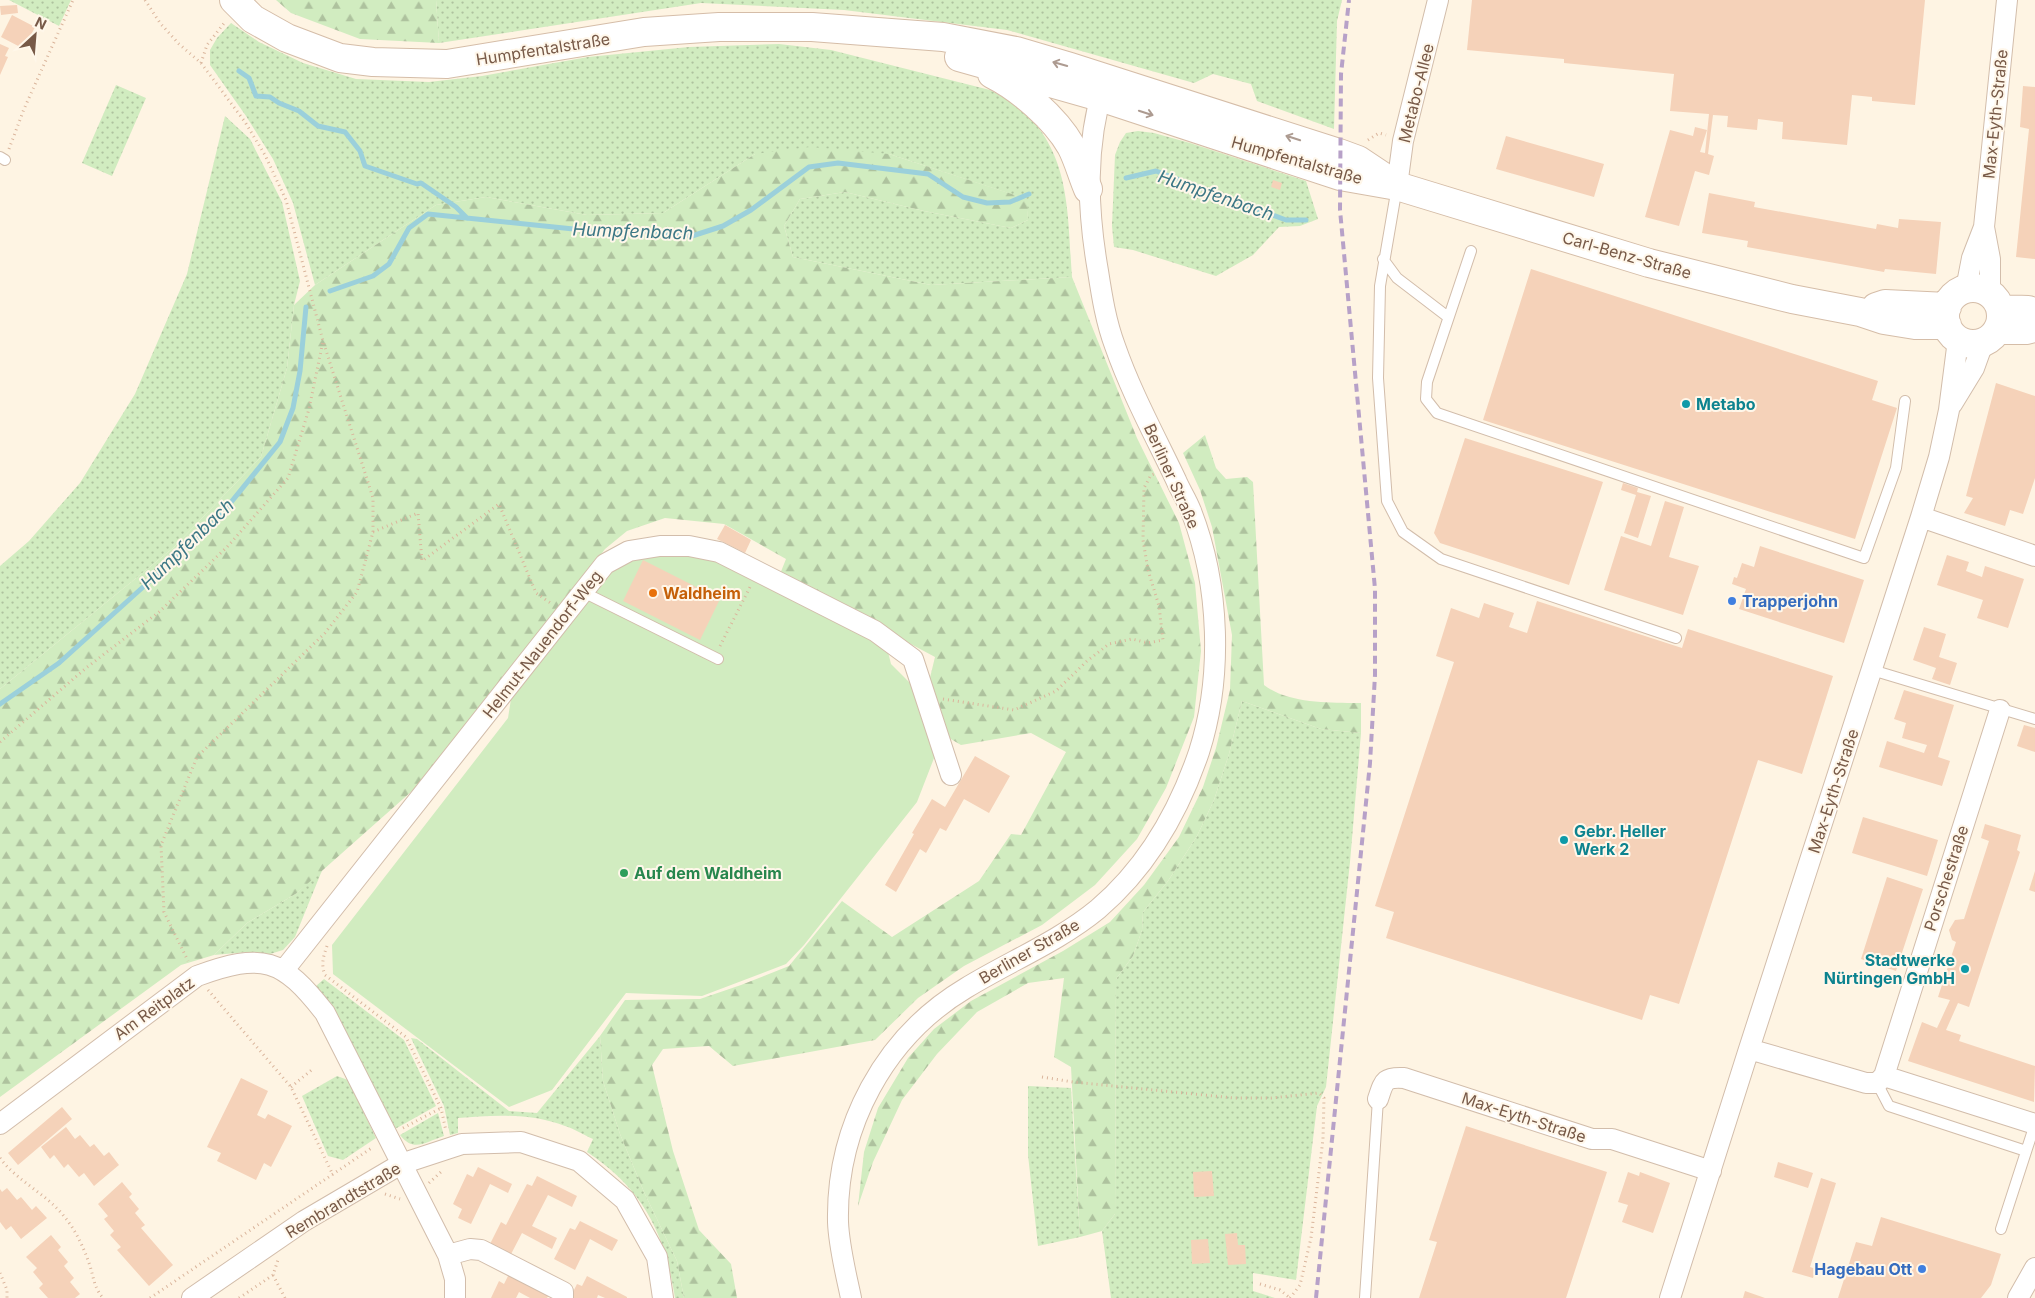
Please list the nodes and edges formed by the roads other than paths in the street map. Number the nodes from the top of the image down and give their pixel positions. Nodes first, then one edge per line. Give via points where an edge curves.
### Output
1 (1438, 0) edge
2 (2007, 0) edge
3 (236, 3) edge
4 (868, 32) junction
5 (952, 55) junction
6 (1103, 87) junction
7 (1397, 186) junction
8 (1088, 189) junction
9 (1471, 251) dead end
10 (1383, 259) junction
11 (2035, 312) edge
12 (1448, 317) junction
13 (1974, 317) junction
14 (2035, 328) edge
15 (1905, 401) dead end
16 (1921, 517) junction
17 (2035, 556) edge
18 (583, 592) junction
19 (1676, 638) dead end
20 (716, 658) road end
21 (1872, 670) junction
22 (2000, 710) junction
23 (2035, 719) edge
24 (951, 776) dead end
25 (284, 970) junction
26 (1749, 1048) junction
27 (1880, 1079) junction
28 (1378, 1100) joint
29 (0, 1124) edge
30 (2035, 1124) edge
31 (2026, 1151) junction
32 (402, 1164) junction
33 (1711, 1171) junction
34 (2001, 1229) dead end
35 (448, 1255) junction
36 (2035, 1268) edge
37 (192, 1298) edge
38 (456, 1298) edge
39 (563, 1298) edge
40 (663, 1298) edge
41 (851, 1298) edge
42 (1365, 1298) edge
43 (1670, 1298) edge
44 (2018, 1298) edge

1 - 7 street, Metabo-Allee via 1404,141
2 - 13 street, Max-Eyth-Straße via 1984,228 1990,259
3 - 4 street, Humpfentalstraße via 253,19 287,38 340,58 373,62 447,64 644,32 719,27 812,27
4 - 5 street, Humpfentalstraße
6 -> 4 street, Humpfentalstraße via 1016,51 943,37
5 - 6 street, Humpfentalstraße
5 - 8 street via 1001,79 1034,103 1070,145
6 - 7 street, Humpfentalstraße via 1340,176
6 - 8 street, Berliner Straße via 1093,130
7 - 10 lane
7 - 13 street, Carl-Benz-Straße via 1649,263 1792,299 1860,312 1885,304
8 - 41 street, Berliner Straße via 1104,311 1114,345 1191,512 1208,573 1215,641 1209,714 1194,766 1173,815 1116,891 1061,936 965,988 931,1013 900,1043 874,1080 849,1139 840,1183 838,1227
9 - 12 lane
10 - 12 lane via 1397,278
10 - 19 lane via 1378,378 1385,482 1387,501 1402,532 1441,559
11 - 13 street, Carl-Benz-Straße via 2028,310
12 - 15 lane via 1428,382 1426,400 1438,413 1864,558 1896,468
13 - 14 street, Carl-Benz-Straße via 2026,330
13 - 16 street, Max-Eyth-Straße
16 - 17 street
16 - 21 street, Max-Eyth-Straße
18 - 20 lane
18 - 24 street, Helmut-Nauendorf-Weg via 605,564 629,551 660,546 689,546 719,552 758,570 875,631 913,659
18 - 25 street, Helmut-Nauendorf-Weg
21 - 22 lane
21 - 26 street, Max-Eyth-Straße
22 - 23 lane
22 - 27 street, Porschestraße
25 - 29 street, Am Reitplatz via 254,961 224,966 197,976
25 - 32 street, Am Reitplatz via 306,989 325,1013
26 - 27 street via 1866,1083
26 - 33 street, Max-Eyth-Straße
27 - 30 street
27 - 31 lane via 1889,1106
28 - 33 street, Max-Eyth-Straße via 1383,1083 1391,1078 1404,1078 1592,1139 1612,1140
28 - 42 lane
30 - 31 lane
31 - 34 lane
32 - 35 street, Am Reitplatz
32 - 37 street, Rembrandtstraße via 304,1221
32 - 40 street, Rembrandtstraße via 462,1144 521,1142 579,1161 626,1200 657,1257
33 - 43 street, Max-Eyth-Straße
35 - 38 street, Am Reitplatz
35 - 39 street via 470,1249 481,1250 563,1292
36 - 44 street

